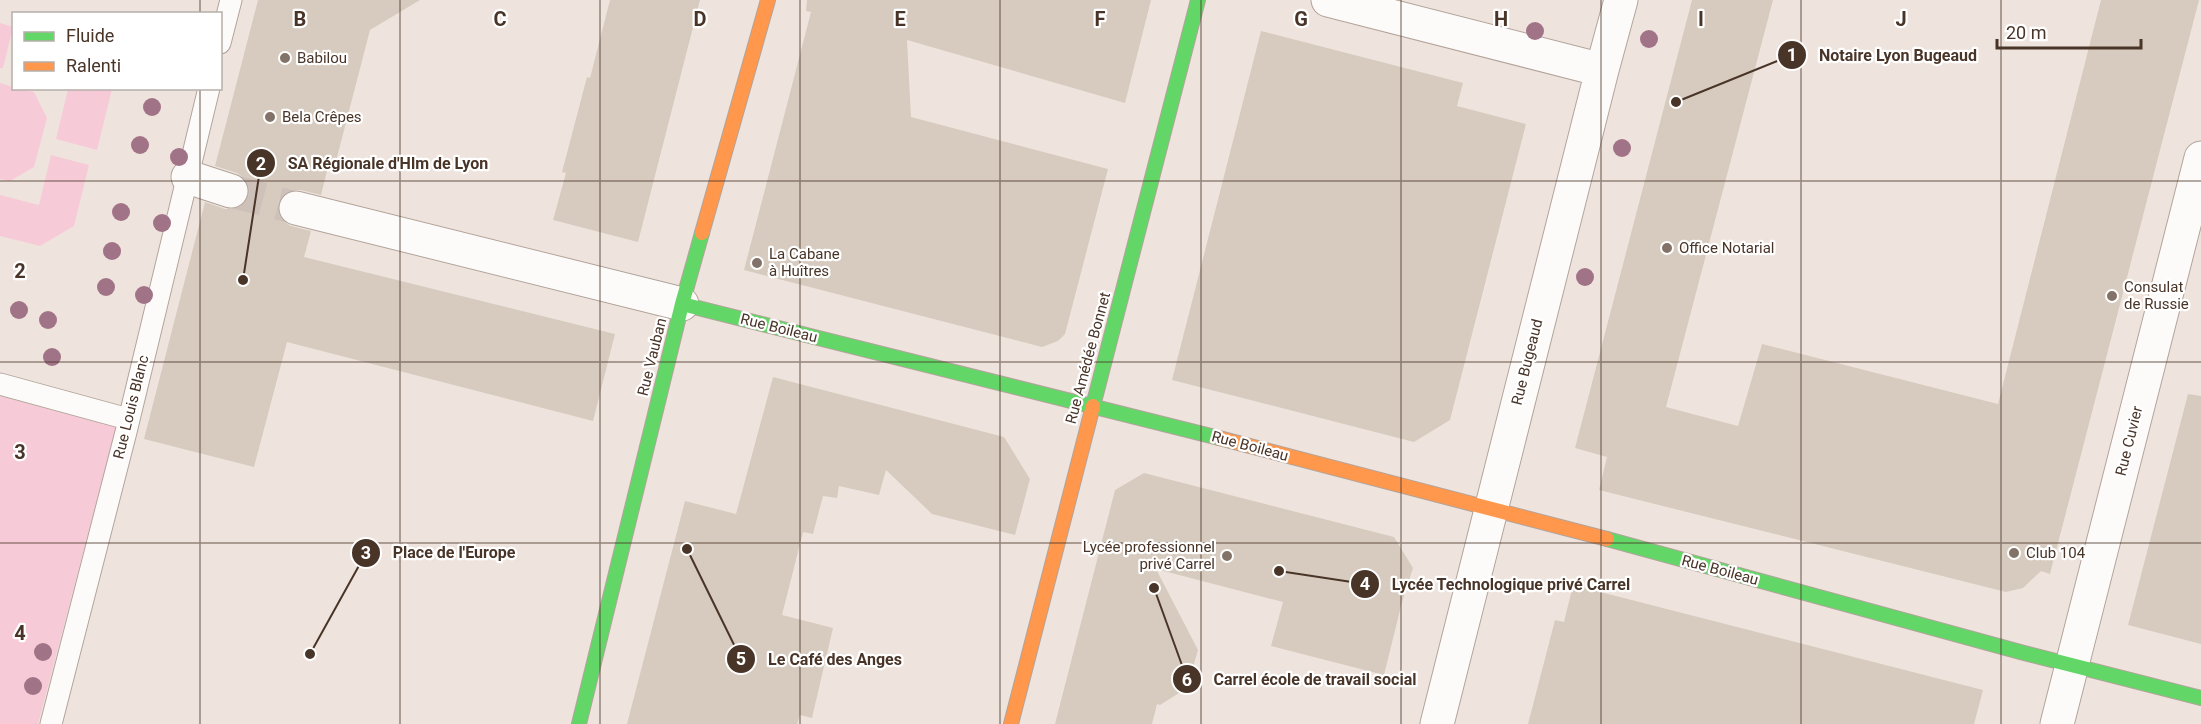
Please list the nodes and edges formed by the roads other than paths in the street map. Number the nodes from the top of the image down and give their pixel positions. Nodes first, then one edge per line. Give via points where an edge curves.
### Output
1 (231, 0) edge
2 (768, 0) edge
3 (1198, 0) edge
4 (1328, 0) edge
5 (1621, 0) edge
6 (222, 35) edge
7 (1602, 70) junction
8 (209, 90) edge
9 (2201, 158) edge
10 (188, 177) junction
11 (231, 191) tunnel mouth
12 (296, 208) tunnel mouth
13 (682, 304) junction
14 (0, 384) edge
15 (1092, 405) junction
16 (128, 419) junction
17 (1490, 508) junction
18 (2072, 666) junction
19 (2201, 698) edge
20 (51, 724) edge
21 (579, 724) edge
22 (1011, 724) edge
23 (1437, 724) edge
24 (2056, 724) edge

1 - 6 lane
2 - 13 street, Rue Vauban
3 - 15 street, Rue Amédée Bonnet
4 - 7 street
5 - 7 street, Rue Bugeaud
7 - 17 street, Rue Bugeaud
8 - 10 lane, Rue Louis Blanc
9 - 18 street, Rue Cuvier
10 - 11 street
10 - 16 lane, Rue Louis Blanc
12 - 13 street, Rue Boileau
13 - 15 street, Rue Boileau
13 - 21 street, Rue Vauban
14 - 16 lane
15 - 17 street, Rue Boileau
15 - 22 street, Rue Amédée Bonnet
16 - 20 lane, Rue Louis Blanc
17 - 18 street, Rue Boileau
17 - 23 street, Rue Bugeaud
18 - 19 street, Rue Boileau
18 - 24 street, Rue Cuvier

